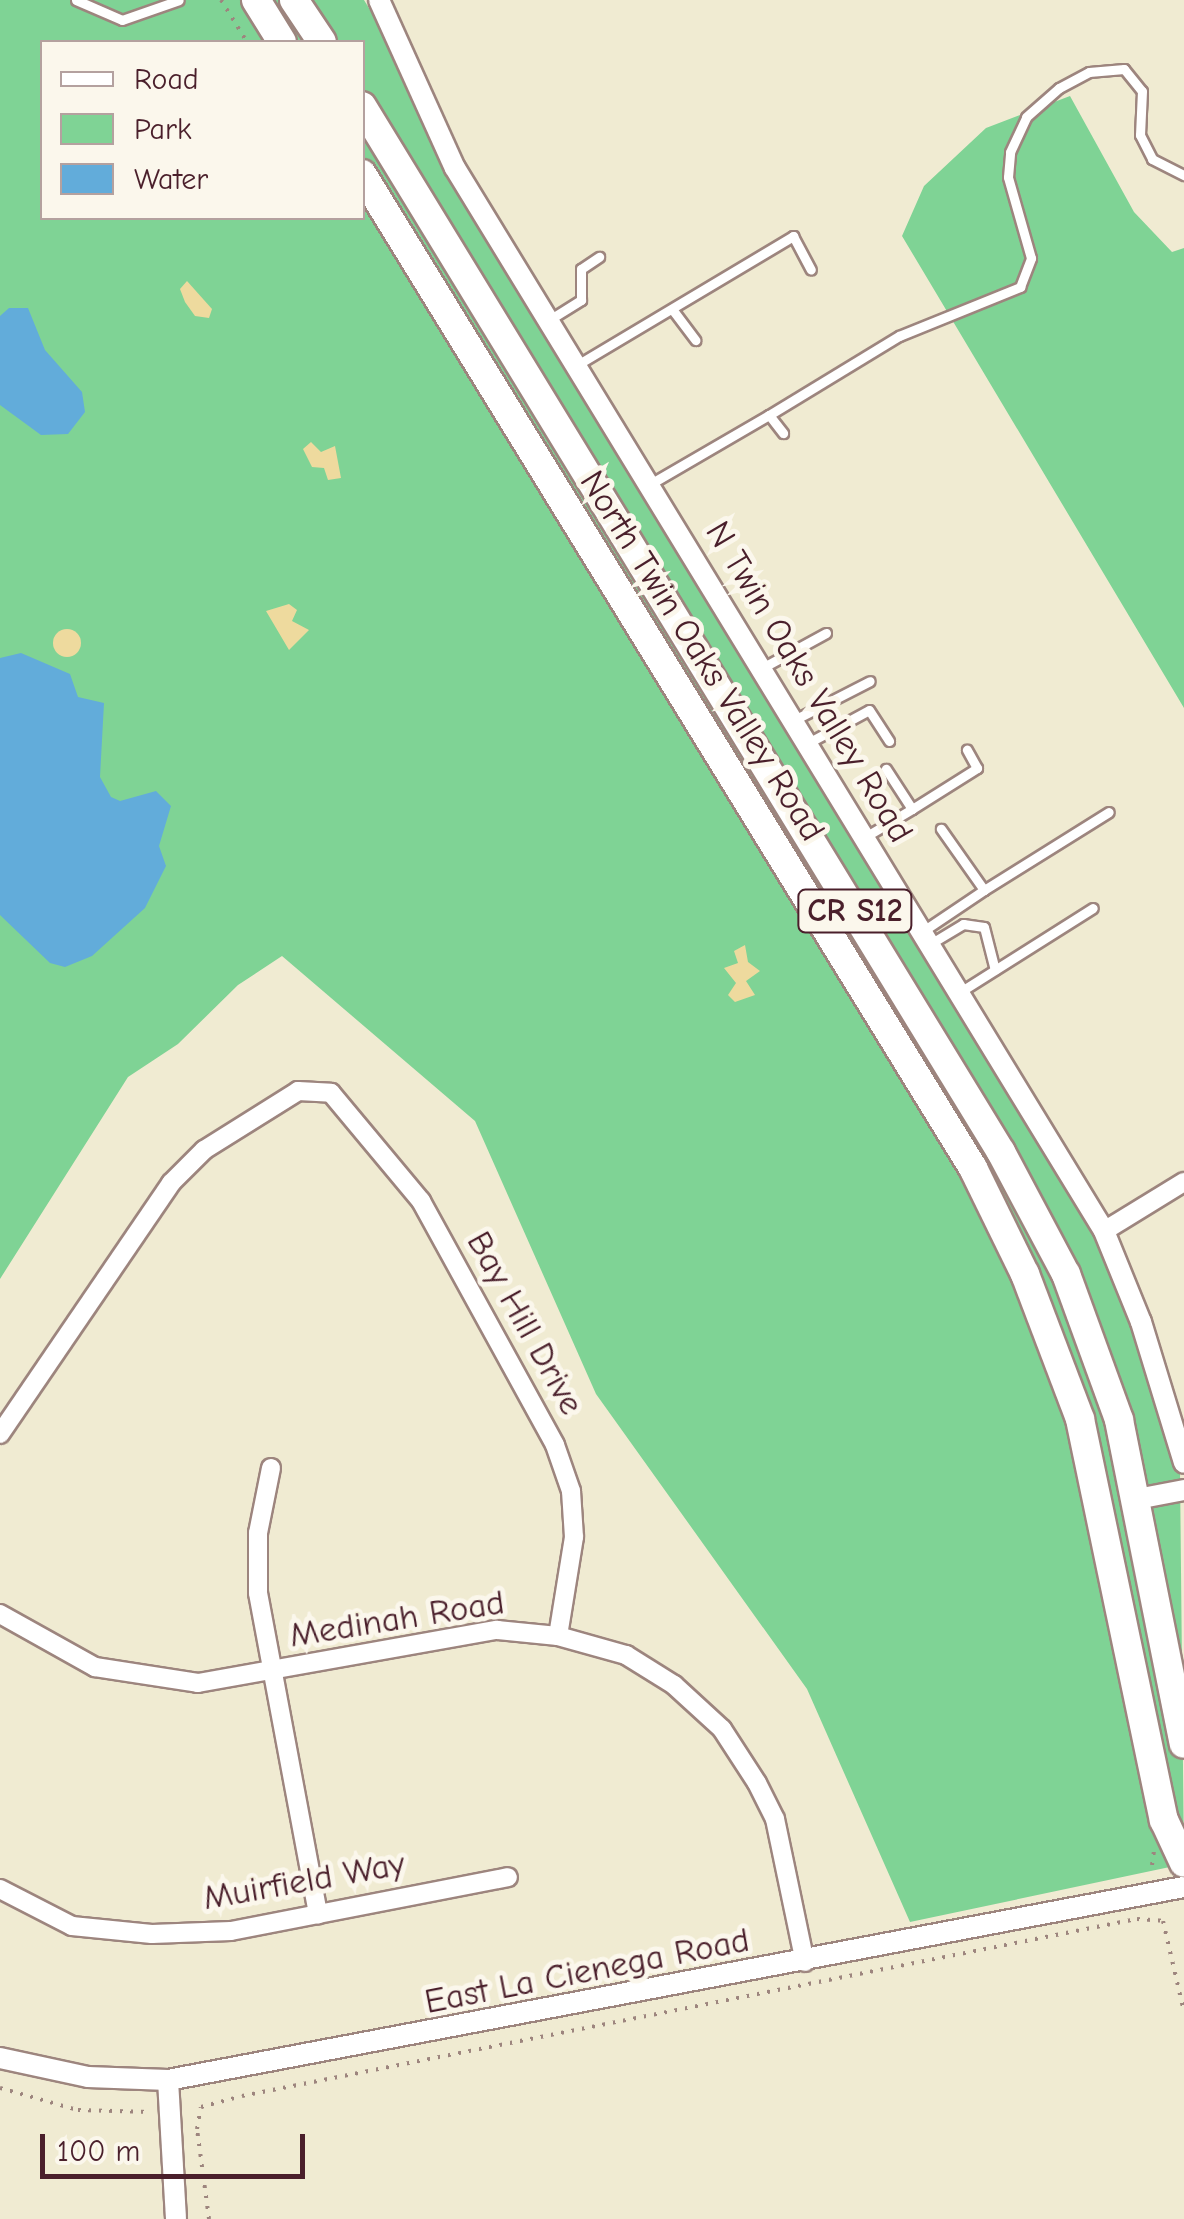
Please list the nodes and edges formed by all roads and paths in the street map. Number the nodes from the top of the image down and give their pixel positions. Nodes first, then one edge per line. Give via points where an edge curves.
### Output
1 (76, 0) edge
2 (180, 0) edge
3 (221, 0) edge
4 (256, 0) edge
5 (294, 0) edge
6 (379, 0) edge
7 (246, 40) edge
8 (281, 40) edge
9 (321, 40) edge
10 (365, 111) edge
11 (1184, 175) edge
12 (365, 179) edge
13 (599, 257) dead end
14 (811, 270) dead end
15 (672, 308) junction
16 (549, 320) junction
17 (695, 340) dead end
18 (577, 365) junction
19 (769, 415) junction
20 (783, 433) dead end
21 (652, 484) junction
22 (826, 633) dead end
23 (762, 668) junction
24 (870, 681) dead end
25 (794, 720) junction
26 (889, 741) dead end
27 (808, 743) junction
28 (967, 750) dead end
29 (886, 769) dead end
30 (912, 809) junction
31 (1109, 812) dead end
32 (941, 829) dead end
33 (865, 837) junction
34 (984, 890) junction
35 (1094, 908) dead end
36 (927, 938) junction
37 (995, 970) junction
38 (960, 992) junction
39 (1184, 1182) edge
40 (1104, 1230) junction
41 (1063, 1373) junction
42 (0, 1434) edge
43 (1184, 1462) edge
44 (271, 1468) dead end
45 (1184, 1490) edge
46 (1137, 1498) junction
47 (1120, 1599) junction
48 (0, 1614) edge
49 (558, 1636) junction
50 (272, 1672) junction
51 (1184, 1744) edge
52 (1150, 1832) dead end
53 (1184, 1863) edge
54 (1152, 1865) dead end
55 (508, 1877) dead end
56 (1184, 1887) edge
57 (0, 1889) edge
58 (318, 1914) junction
59 (805, 1962) junction
60 (1184, 2012) edge
61 (0, 2058) edge
62 (168, 2080) junction
63 (0, 2088) edge
64 (200, 2107) junction
65 (170, 2110) junction
66 (176, 2219) edge
67 (209, 2219) edge

1 - 2 lane via 122,20
3 - 7 path
4 - 8 main road
5 - 9 main road
6 - 16 street, N Twin Oaks Valley Road via 455,168
10 - 46 main road, North Twin Oaks Valley Road / CR S12 via 1001,1152 1094,1343
11 - 19 lane via 1152,160 1140,134 1142,92 1124,69 1090,72 1058,88 1026,117 1010,152 1008,177 1031,258 1020,288 899,336
12 - 41 main road, North Twin Oaks Valley Road / CR S12 via 973,1168
13 - 16 lane via 580,269 581,300
14 - 15 lane via 793,236
15 - 17 lane
15 - 18 lane
16 - 18 street, N Twin Oaks Valley Road
18 - 21 street, N Twin Oaks Valley Road
19 - 20 lane
19 - 21 lane
21 - 23 street, N Twin Oaks Valley Road
22 - 23 lane
23 - 25 street, N Twin Oaks Valley Road
24 - 25 lane
25 - 27 street, N Twin Oaks Valley Road
26 - 27 lane via 868,710
27 - 33 street, N Twin Oaks Valley Road
28 - 30 lane via 978,768
29 - 30 lane
30 - 33 lane
31 - 34 lane
32 - 34 lane
33 - 36 street, N Twin Oaks Valley Road
34 - 36 lane
35 - 37 lane
36 - 37 lane via 963,924 984,927
36 - 38 street, N Twin Oaks Valley Road
37 - 38 lane
38 - 40 street, N Twin Oaks Valley Road
39 - 40 street
40 - 43 street, N Twin Oaks Valley Road
41 - 46 main road via 1096,1420 1114,1482
41 - 47 main road, North Twin Oaks Valley Road / CR S12 via 1089,1454
42 - 49 street, Bay Hill Drive via 171,1184 257,1111 312,1089 331,1093 420,1201 555,1445 571,1491 574,1536
44 - 50 street via 258,1533 258,1593
45 - 46 street
46 - 47 main road via 1124,1530 1132,1572
46 - 51 main road, North Twin Oaks Valley Road / CR S12
47 - 53 main road, North Twin Oaks Valley Road / CR S12 via 1164,1820
48 - 50 street, Medinah Road via 95,1667 135,1678 198,1683
49 - 50 street, Medinah Road via 497,1630
49 - 59 street, Medinah Road via 626,1655 674,1685 722,1729 776,1819
50 - 58 street
52 - 54 path
55 - 58 street, Muirfield Way
56 - 59 street, East La Cienega Road
57 - 58 street, Muirfield Way via 72,1926 152,1934 231,1932
59 - 62 street, East La Cienega Road
60 - 64 path via 1163,1920 1137,1919
61 - 62 street, East La Cienega Road via 88,2076
62 - 65 street
63 - 65 path via 78,2110
64 - 65 path
64 - 67 path
65 - 66 street

